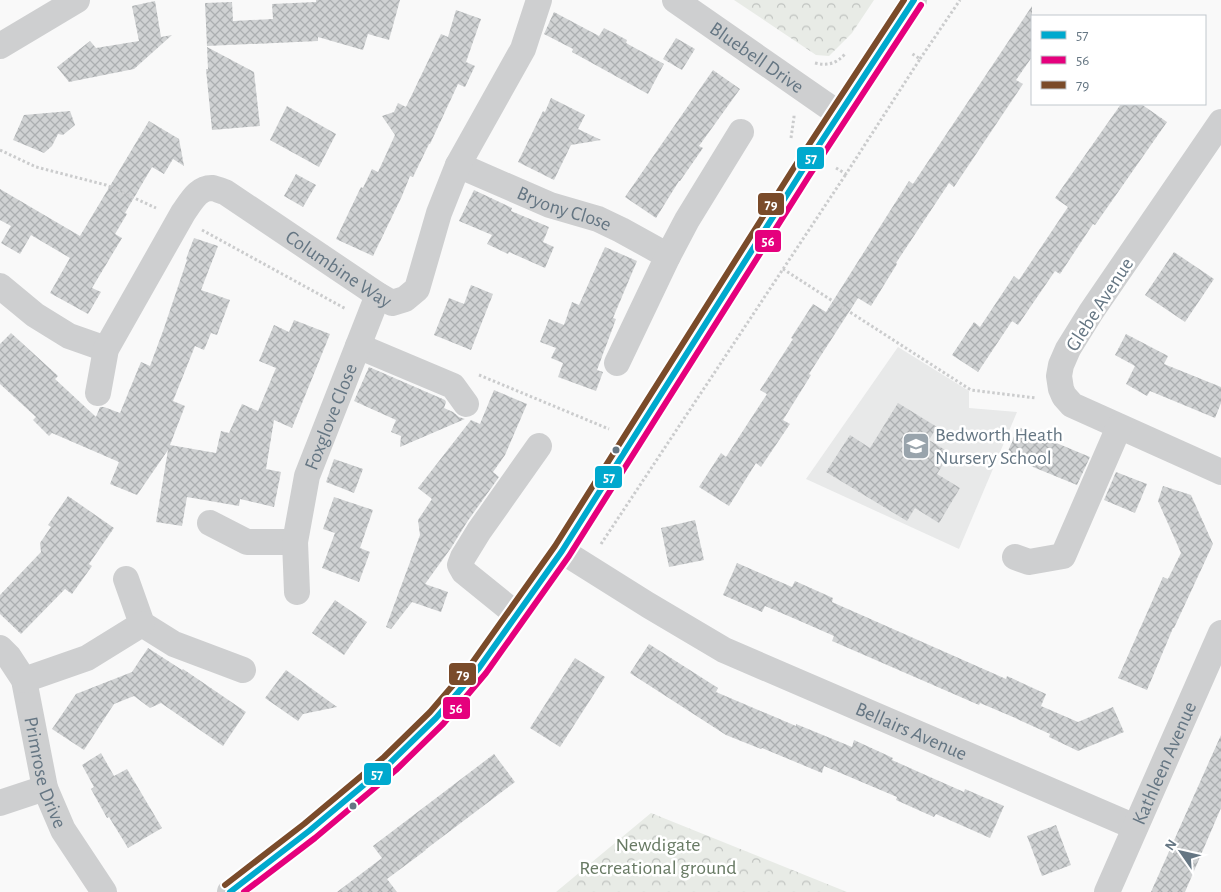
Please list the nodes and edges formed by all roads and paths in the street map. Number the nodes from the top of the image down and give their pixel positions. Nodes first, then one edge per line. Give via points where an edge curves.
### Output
1 (77, 0) edge
2 (539, 0) edge
3 (675, 0) edge
4 (914, 0) edge
5 (960, 0) edge
6 (0, 46) edge
7 (920, 59) dead end
8 (839, 114) junction
9 (1221, 122) edge
10 (741, 132) dead end
11 (0, 150) edge
12 (458, 165) junction
13 (846, 174) dead end
14 (180, 218) junction
15 (668, 256) junction
16 (783, 269) junction
17 (0, 286) edge
18 (378, 295) junction
19 (368, 321) junction
20 (358, 346) junction
21 (106, 349) junction
22 (617, 364) dead end
23 (477, 374) dead end
24 (1061, 389) junction
25 (98, 393) dead end
26 (466, 404) dead end
27 (1119, 427) junction
28 (633, 439) junction
29 (539, 446) dead end
30 (1221, 472) edge
31 (210, 523) dead end
32 (295, 542) junction
33 (562, 551) junction
34 (1015, 557) dead end
35 (586, 566) junction
36 (126, 579) dead end
37 (296, 592) dead end
38 (517, 615) junction
39 (142, 624) junction
40 (1221, 633) edge
41 (0, 648) edge
42 (243, 670) dead end
43 (24, 680) junction
44 (45, 788) junction
45 (0, 803) edge
46 (1135, 826) junction
47 (104, 892) edge
48 (230, 892) edge
49 (1107, 892) edge

1 - 6 street
2 - 12 street, Columbine Way via 523,49
3 - 8 street, Bluebell Drive
4 - 8 street
5 - 7 path
8 - 28 street
9 - 24 street, Glebe Avenue via 1068,349 1059,376
10 - 15 street
11 - 14 path via 36,167 106,185
12 - 15 street, Bryony Close via 550,206 598,219
12 - 18 street, Columbine Way via 438,213 417,289 406,299 392,303
13 - 16 path
14 - 18 street, Columbine Way via 202,191 212,188 225,192
14 - 19 path
14 - 21 street, Columbine Way
15 - 22 street
16 - 24 path via 971,390 1035,398
16 - 35 path
17 - 21 street via 35,315 69,336
18 - 19 street, Foxglove Close
19 - 20 street, Foxglove Close
20 - 26 street via 453,386
20 - 32 street, Foxglove Close via 307,476
21 - 25 street, Columbine Way
23 - 28 path
24 - 27 street via 1072,405
27 - 30 street
27 - 34 street via 1070,562 1028,562
28 - 33 street
29 - 38 street via 479,530 460,565 464,572
31 - 32 street via 247,542
32 - 37 street, Foxglove Close
33 - 35 street, Bellairs Avenue
33 - 38 street
35 - 46 street, Bellairs Avenue via 724,650
36 - 39 street
38 - 48 street via 479,668 436,718 390,763
39 - 42 street via 174,644
39 - 43 street via 87,658
40 - 46 street, Kathleen Avenue
41 - 43 street, Primrose Drive
43 - 44 street, Primrose Drive
44 - 45 street
44 - 47 street, Primrose Drive via 63,830
46 - 49 street, Kathleen Avenue

